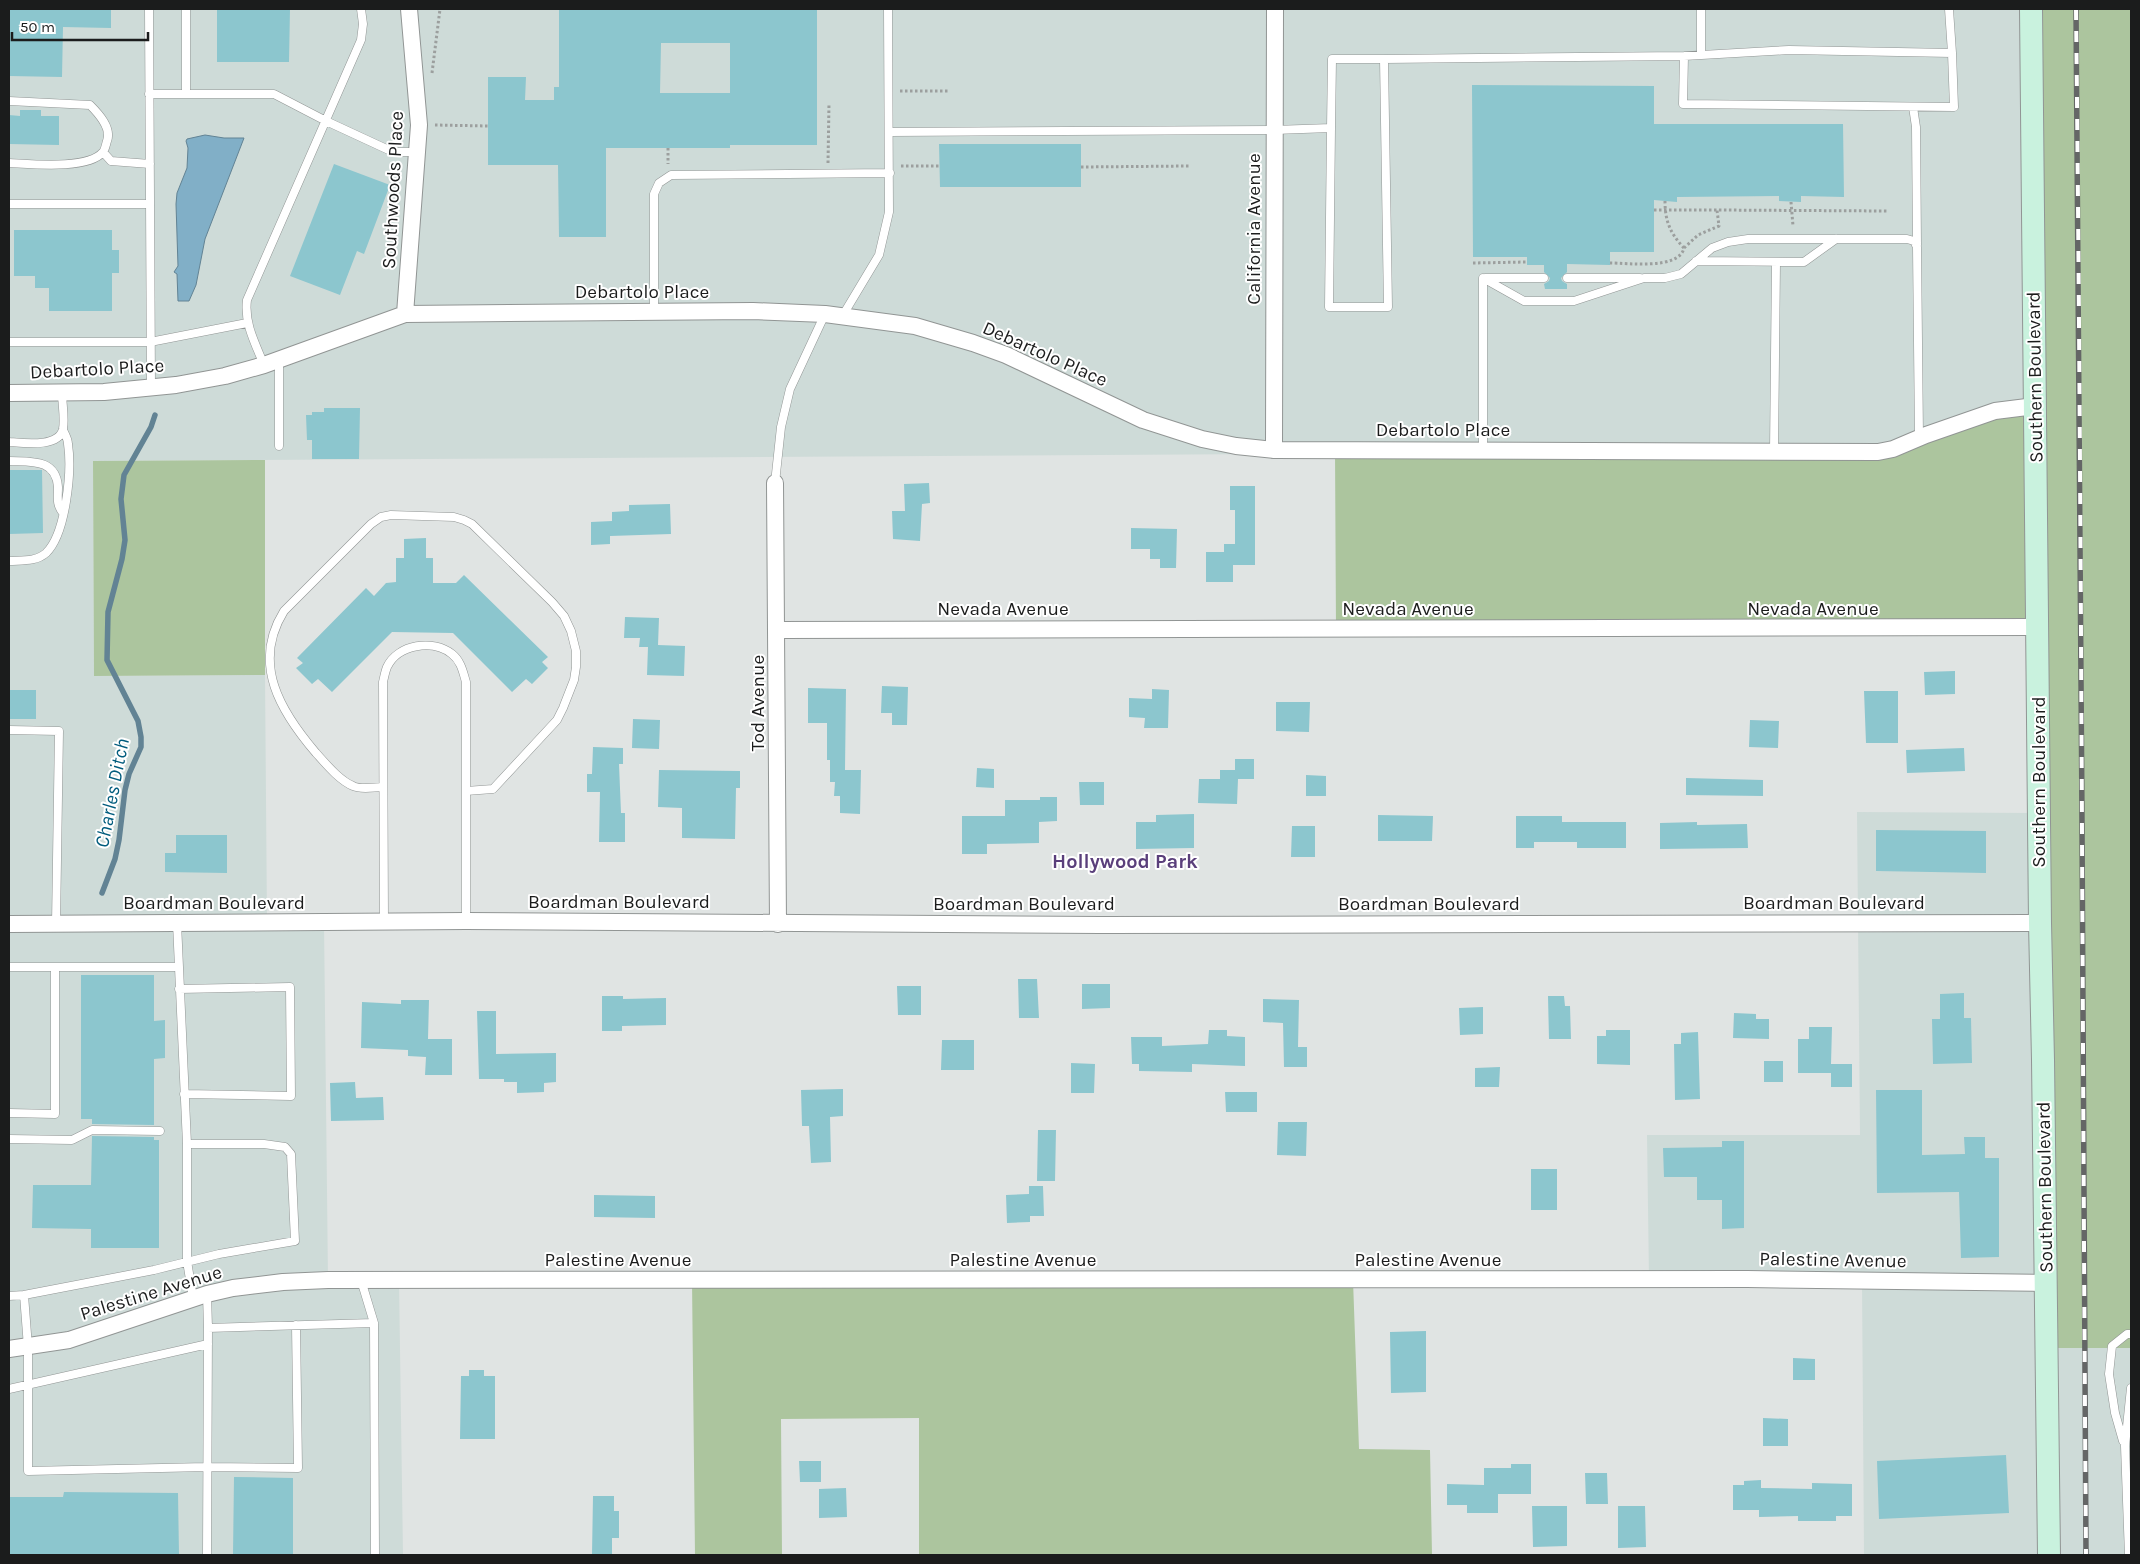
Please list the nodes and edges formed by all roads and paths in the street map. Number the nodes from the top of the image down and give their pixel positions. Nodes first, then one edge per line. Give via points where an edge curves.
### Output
1 (149, 9) edge
2 (186, 9) edge
3 (361, 9) edge
4 (409, 9) edge
5 (440, 9) edge
6 (888, 9) edge
7 (1274, 9) edge
8 (1700, 9) edge
9 (1949, 9) edge
10 (2031, 9) edge
11 (1952, 53) junction
12 (1701, 54) junction
13 (1684, 56) junction
14 (1384, 59) junction
15 (432, 75) dead end
16 (889, 91) junction
17 (950, 91) dead end
18 (150, 94) junction
19 (186, 94) junction
20 (9, 101) edge
21 (829, 103) dead end
22 (1913, 107) junction
23 (436, 118) dead end
24 (326, 121) junction
25 (441, 125) dead end
26 (488, 126) dead end
27 (1331, 128) junction
28 (1274, 130) junction
29 (889, 132) junction
30 (436, 134) dead end
31 (103, 152) junction
32 (418, 152) junction
33 (9, 164) edge
34 (150, 164) junction
35 (828, 164) dead end
36 (1189, 166) dead end
37 (1081, 167) dead end
38 (890, 173) junction
39 (1666, 201) dead end
40 (1791, 202) dead end
41 (9, 204) edge
42 (150, 204) junction
43 (1654, 210) dead end
44 (1666, 210) junction
45 (1717, 210) junction
46 (1793, 210) junction
47 (1887, 211) dead end
48 (1793, 227) dead end
49 (1837, 239) junction
50 (1916, 247) junction
51 (1684, 248) junction
52 (1696, 261) junction
53 (1527, 262) dead end
54 (1776, 262) junction
55 (1473, 263) dead end
56 (1610, 263) dead end
57 (1483, 278) junction
58 (1544, 278) dead end
59 (1567, 278) dead end
60 (1644, 278) junction
61 (654, 313) junction
62 (405, 314) junction
63 (825, 314) junction
64 (843, 315) junction
65 (248, 323) junction
66 (9, 342) edge
67 (150, 342) junction
68 (271, 362) junction
69 (151, 388) junction
70 (62, 392) junction
71 (9, 393) edge
72 (2035, 406) junction
73 (63, 430) junction
74 (1919, 437) junction
75 (9, 442) edge
76 (279, 446) dead end
77 (1274, 450) junction
78 (1484, 451) junction
79 (1774, 451) junction
80 (9, 462) edge
81 (775, 483) joint
82 (63, 513) junction
83 (9, 560) edge
84 (2038, 627) junction
85 (778, 630) junction
86 (9, 730) edge
87 (383, 787) junction
88 (466, 791) junction
89 (384, 921) junction
90 (466, 921) junction
91 (177, 923) junction
92 (2040, 923) junction
93 (9, 924) edge
94 (56, 924) junction
95 (778, 924) junction
96 (9, 967) edge
97 (55, 967) junction
98 (178, 967) junction
99 (180, 989) junction
100 (184, 1094) junction
101 (9, 1113) edge
102 (160, 1131) dead end
103 (9, 1140) edge
104 (186, 1144) junction
105 (188, 1261) junction
106 (361, 1280) junction
107 (2046, 1283) junction
108 (24, 1295) junction
109 (9, 1296) edge
110 (200, 1296) junction
111 (374, 1323) junction
112 (296, 1325) junction
113 (208, 1328) junction
114 (2131, 1334) edge
115 (208, 1344) junction
116 (28, 1347) junction
117 (9, 1349) edge
118 (29, 1384) junction
119 (2131, 1388) edge
120 (9, 1389) edge
121 (2125, 1446) junction
122 (206, 1467) junction
123 (207, 1555) edge
124 (375, 1555) edge
125 (2049, 1555) edge
126 (2129, 1555) edge

1 - 18 lane
2 - 19 lane
3 - 24 lane via 361,40
4 - 32 street, Southwoods Place via 419,123
5 - 15 path
6 - 16 lane
7 - 28 street, California Avenue
8 - 12 lane
9 - 11 lane
10 - 72 street, Southern Boulevard
11 - 12 lane via 1789,50
11 - 22 lane via 1954,107
12 - 13 lane
13 - 14 lane
13 - 22 lane via 1683,104
14 - 27 lane via 1332,59
14 - 27 lane via 1388,307 1329,307
16 - 17 path
16 - 29 lane
18 - 19 lane
18 - 34 lane
19 - 24 lane via 274,94
20 - 31 lane via 90,105 102,117 108,137
21 - 35 path
22 - 50 lane via 1916,127
23 - 30 path
24 - 32 lane via 393,152
24 - 65 lane via 247,300 245,314
25 - 26 path
27 - 28 lane
28 - 29 lane
28 - 77 street, California Avenue
29 - 38 lane
31 - 33 lane via 88,162
31 - 34 lane via 111,161
32 - 62 street, Southwoods Place
34 - 42 lane
36 - 37 path
38 - 61 lane via 671,175 659,183 654,194
38 - 64 lane via 889,212 878,255
39 - 44 path
40 - 46 path
41 - 42 lane
42 - 67 lane
43 - 44 path
44 - 45 path
44 - 51 path via 1670,232
45 - 46 path
45 - 51 path via 1720,226 1704,231
46 - 47 path
46 - 48 path
49 - 50 lane via 1907,239 1914,241
49 - 52 lane via 1735,241 1712,248
49 - 54 lane via 1804,262
50 - 74 lane
51 - 56 path via 1683,253 1670,262
52 - 54 lane
52 - 60 lane via 1681,274
53 - 55 path
54 - 79 lane
57 - 58 lane
57 - 60 lane via 1524,301 1574,301
57 - 78 lane
59 - 60 lane
61 - 62 street, Debartolo Place
61 - 63 street, Debartolo Place via 753,311
62 - 68 street, Debartolo Place
63 - 64 street, Debartolo Place
63 - 81 lane via 790,389 780,427
64 - 77 street, Debartolo Place via 915,326 973,343 1006,355 1143,420 1202,439
65 - 67 lane
65 - 68 lane
66 - 67 lane
67 - 69 lane
68 - 69 street, Debartolo Place via 224,376
68 - 76 lane
69 - 70 street, Debartolo Place
70 - 71 street, Debartolo Place
70 - 73 lane
72 - 74 street, Debartolo Place via 1995,410
72 - 84 street, Southern Boulevard
73 - 75 lane via 58,437 45,443
73 - 82 lane via 68,444 67,505
74 - 79 street, Debartolo Place via 1894,449 1878,452
77 - 78 street, Debartolo Place
78 - 79 street, Debartolo Place
80 - 82 lane via 39,462 49,466 55,473 57,505
81 - 85 street, Tod Avenue
82 - 83 lane via 57,539 45,554 30,560
84 - 85 street, Nevada Avenue
84 - 92 street, Southern Boulevard
85 - 95 street, Tod Avenue
86 - 94 lane via 59,730
87 - 88 lane via 383,682 387,666 397,654 423,645 453,654 461,665 466,682
87 - 88 lane via 350,785 300,734 274,689 270,653 272,638 284,612 371,524 391,515 454,517 472,524 552,602 567,624 576,651 574,680 557,720 493,789
87 - 89 lane
88 - 90 lane
89 - 90 street, Boardman Boulevard
89 - 91 street, Boardman Boulevard
90 - 95 street, Boardman Boulevard
91 - 94 street, Boardman Boulevard
91 - 98 lane
92 - 95 street, Boardman Boulevard
92 - 107 street, Southern Boulevard
93 - 94 street, Boardman Boulevard
96 - 97 lane
97 - 98 lane
97 - 101 lane via 55,1114
98 - 99 lane
99 - 100 lane
99 - 100 lane via 290,987 291,1096
100 - 104 lane
102 - 103 lane via 92,1130 72,1140
104 - 105 lane
104 - 105 lane via 284,1147 291,1154 295,1241
105 - 108 lane
105 - 110 lane
106 - 107 street, Palestine Avenue via 1747,1279
106 - 110 street, Palestine Avenue via 283,1282
106 - 111 lane
107 - 125 street, Southern Boulevard
108 - 109 lane
108 - 116 lane
110 - 113 lane
110 - 116 street, Palestine Avenue via 69,1340
111 - 112 lane
111 - 124 lane
112 - 113 lane
112 - 122 lane via 298,1468
113 - 115 lane
114 - 121 lane via 2112,1346 2109,1374 2115,1414
115 - 118 lane
115 - 122 lane
116 - 117 street, Palestine Avenue
116 - 118 lane
118 - 120 lane
118 - 122 lane via 28,1471
119 - 121 lane
121 - 126 lane
122 - 123 lane

